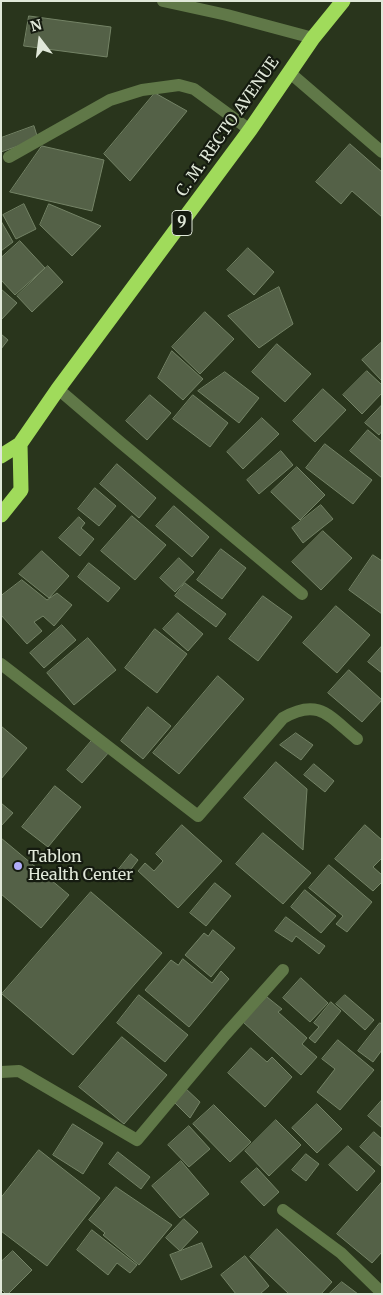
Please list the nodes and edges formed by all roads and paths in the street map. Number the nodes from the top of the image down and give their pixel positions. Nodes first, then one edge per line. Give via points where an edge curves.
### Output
1 (163, 1) edge
2 (343, 1) edge
3 (313, 38) junction
4 (289, 72) junction
5 (250, 130) junction
6 (382, 152) edge
7 (9, 157) dead end
8 (58, 388) junction
9 (20, 444) junction
10 (1, 456) edge
11 (1, 515) edge
12 (302, 594) dead end
13 (1, 664) edge
14 (357, 739) dead end
15 (283, 970) dead end
16 (1, 1072) edge
17 (283, 1210) dead end
18 (382, 1293) edge

1 - 3 street
2 - 3 highway, C. M. RECTO AVENUE / 9
3 - 4 highway, C. M. RECTO AVENUE / 9
4 - 5 highway, C. M. RECTO AVENUE / 9
4 - 6 street
5 - 7 street via 194,89 179,85 142,90 110,100
5 - 8 highway, C. M. RECTO AVENUE / 9
8 - 9 highway, C. M. RECTO AVENUE / 9
8 - 12 street
9 - 10 highway, C. M. RECTO AVENUE / 9
9 - 11 highway via 21,490
13 - 14 street via 198,816 283,718 294,712 323,710
15 - 16 street via 137,1140 19,1071
17 - 18 street via 341,1253

